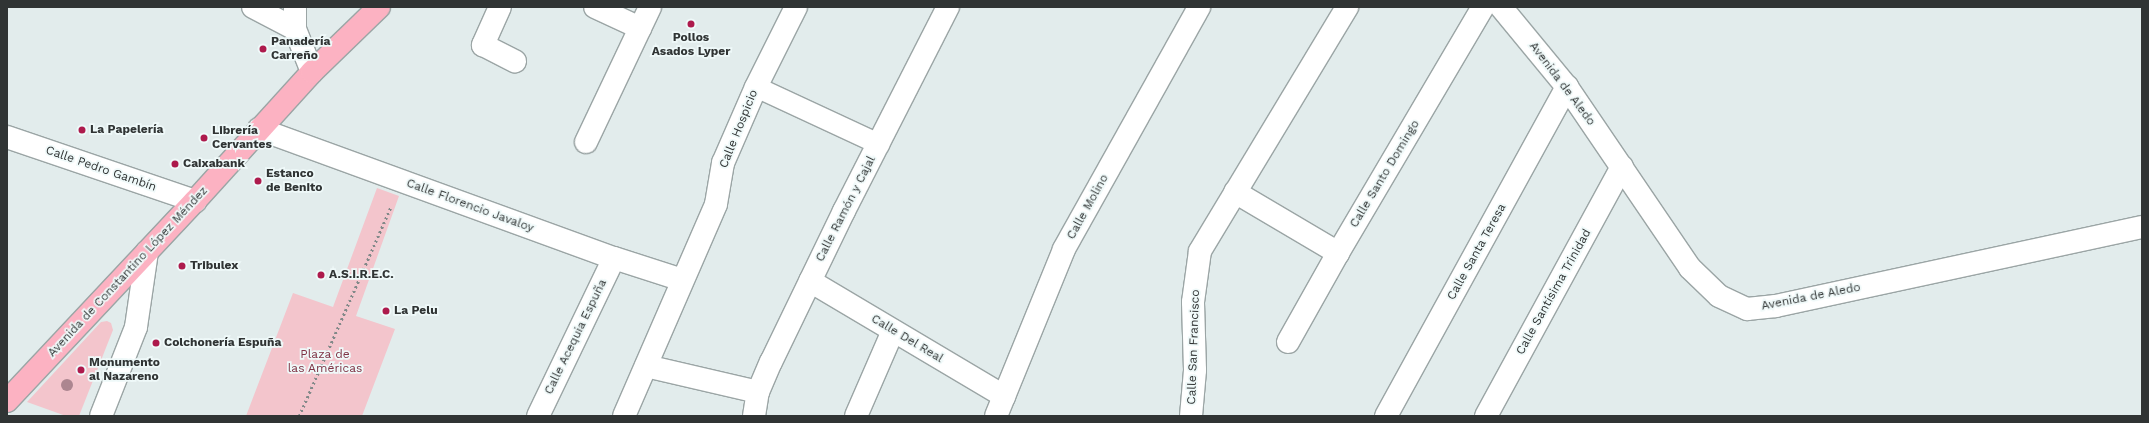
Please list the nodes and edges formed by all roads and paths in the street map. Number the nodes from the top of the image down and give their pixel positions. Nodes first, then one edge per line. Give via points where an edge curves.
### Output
1 (253, 7) edge
2 (295, 7) edge
3 (379, 7) edge
4 (500, 7) edge
5 (595, 7) edge
6 (650, 7) edge
7 (796, 7) edge
8 (948, 7) edge
9 (1199, 7) edge
10 (1347, 7) edge
11 (1483, 7) edge
12 (1501, 7) edge
13 (640, 28) junction
14 (295, 29) junction
15 (515, 61) dead end
16 (312, 72) junction
17 (756, 87) junction
18 (1567, 88) junction
19 (259, 129) junction
20 (7, 136) edge
21 (586, 142) dead end
22 (879, 144) junction
23 (1622, 167) junction
24 (402, 181) junction
25 (1235, 192) junction
26 (195, 201) junction
27 (2142, 227) edge
28 (147, 252) junction
29 (1338, 253) junction
30 (614, 258) junction
31 (682, 280) junction
32 (810, 281) junction
33 (893, 331) junction
34 (1288, 342) dead end
35 (646, 366) junction
36 (11, 390) edge
37 (758, 392) junction
38 (1004, 396) junction
39 (101, 416) edge
40 (299, 416) edge
41 (538, 416) edge
42 (624, 416) edge
43 (754, 416) edge
44 (856, 416) edge
45 (996, 416) edge
46 (1192, 416) edge
47 (1386, 416) edge
48 (1486, 416) edge

1 - 14 street
2 - 14 street
3 - 16 main road, Avenida de Constantino López Méndez
4 - 15 street via 483,45
5 - 13 street
6 - 13 street
7 - 17 street, Calle Hospicio
8 - 22 street, Calle Ramón y Cajal
9 - 38 street, Calle Molino via 1064,249
10 - 25 street, Calle San Francisco
11 - 29 street, Calle Santo Domingo
12 - 18 street, Avenida de Aledo
13 - 21 street
14 - 16 street
16 - 19 main road, Avenida de Constantino López Méndez
17 - 22 street
17 - 31 street, Calle Hospicio via 723,162 716,204
18 - 23 street, Avenida de Aledo
18 - 47 street, Calle Santa Teresa
19 - 24 street, Calle Florencio Javaloy
19 - 26 main road, Avenida de Constantino López Méndez
20 - 26 street, Calle Pedro Gambín
22 - 32 street, Calle Ramón y Cajal
23 - 27 street, Avenida de Aledo via 1690,268 1719,296 1747,308 1776,306
23 - 48 street, Calle Santísima Trinidad
24 - 30 street, Calle Florencio Javaloy
24 - 40 path
25 - 29 street
25 - 46 street, Calle San Francisco via 1200,251 1193,302 1195,370
26 - 28 main road, Avenida de Constantino López Méndez
28 - 36 main road, Avenida de Constantino López Méndez
28 - 39 street via 136,327
29 - 34 street, Calle Santo Domingo
30 - 31 street, Calle Florencio Javaloy
30 - 41 street, Calle Acequia Espuña
31 - 35 street, Calle Hospicio
32 - 33 street, Calle Del Real
32 - 37 street, Calle Ramón y Cajal
33 - 38 street, Calle Del Real
33 - 44 street
35 - 37 street
35 - 42 street, Calle Hospicio
37 - 43 street, Calle Ramón y Cajal
38 - 45 street, Calle Molino

